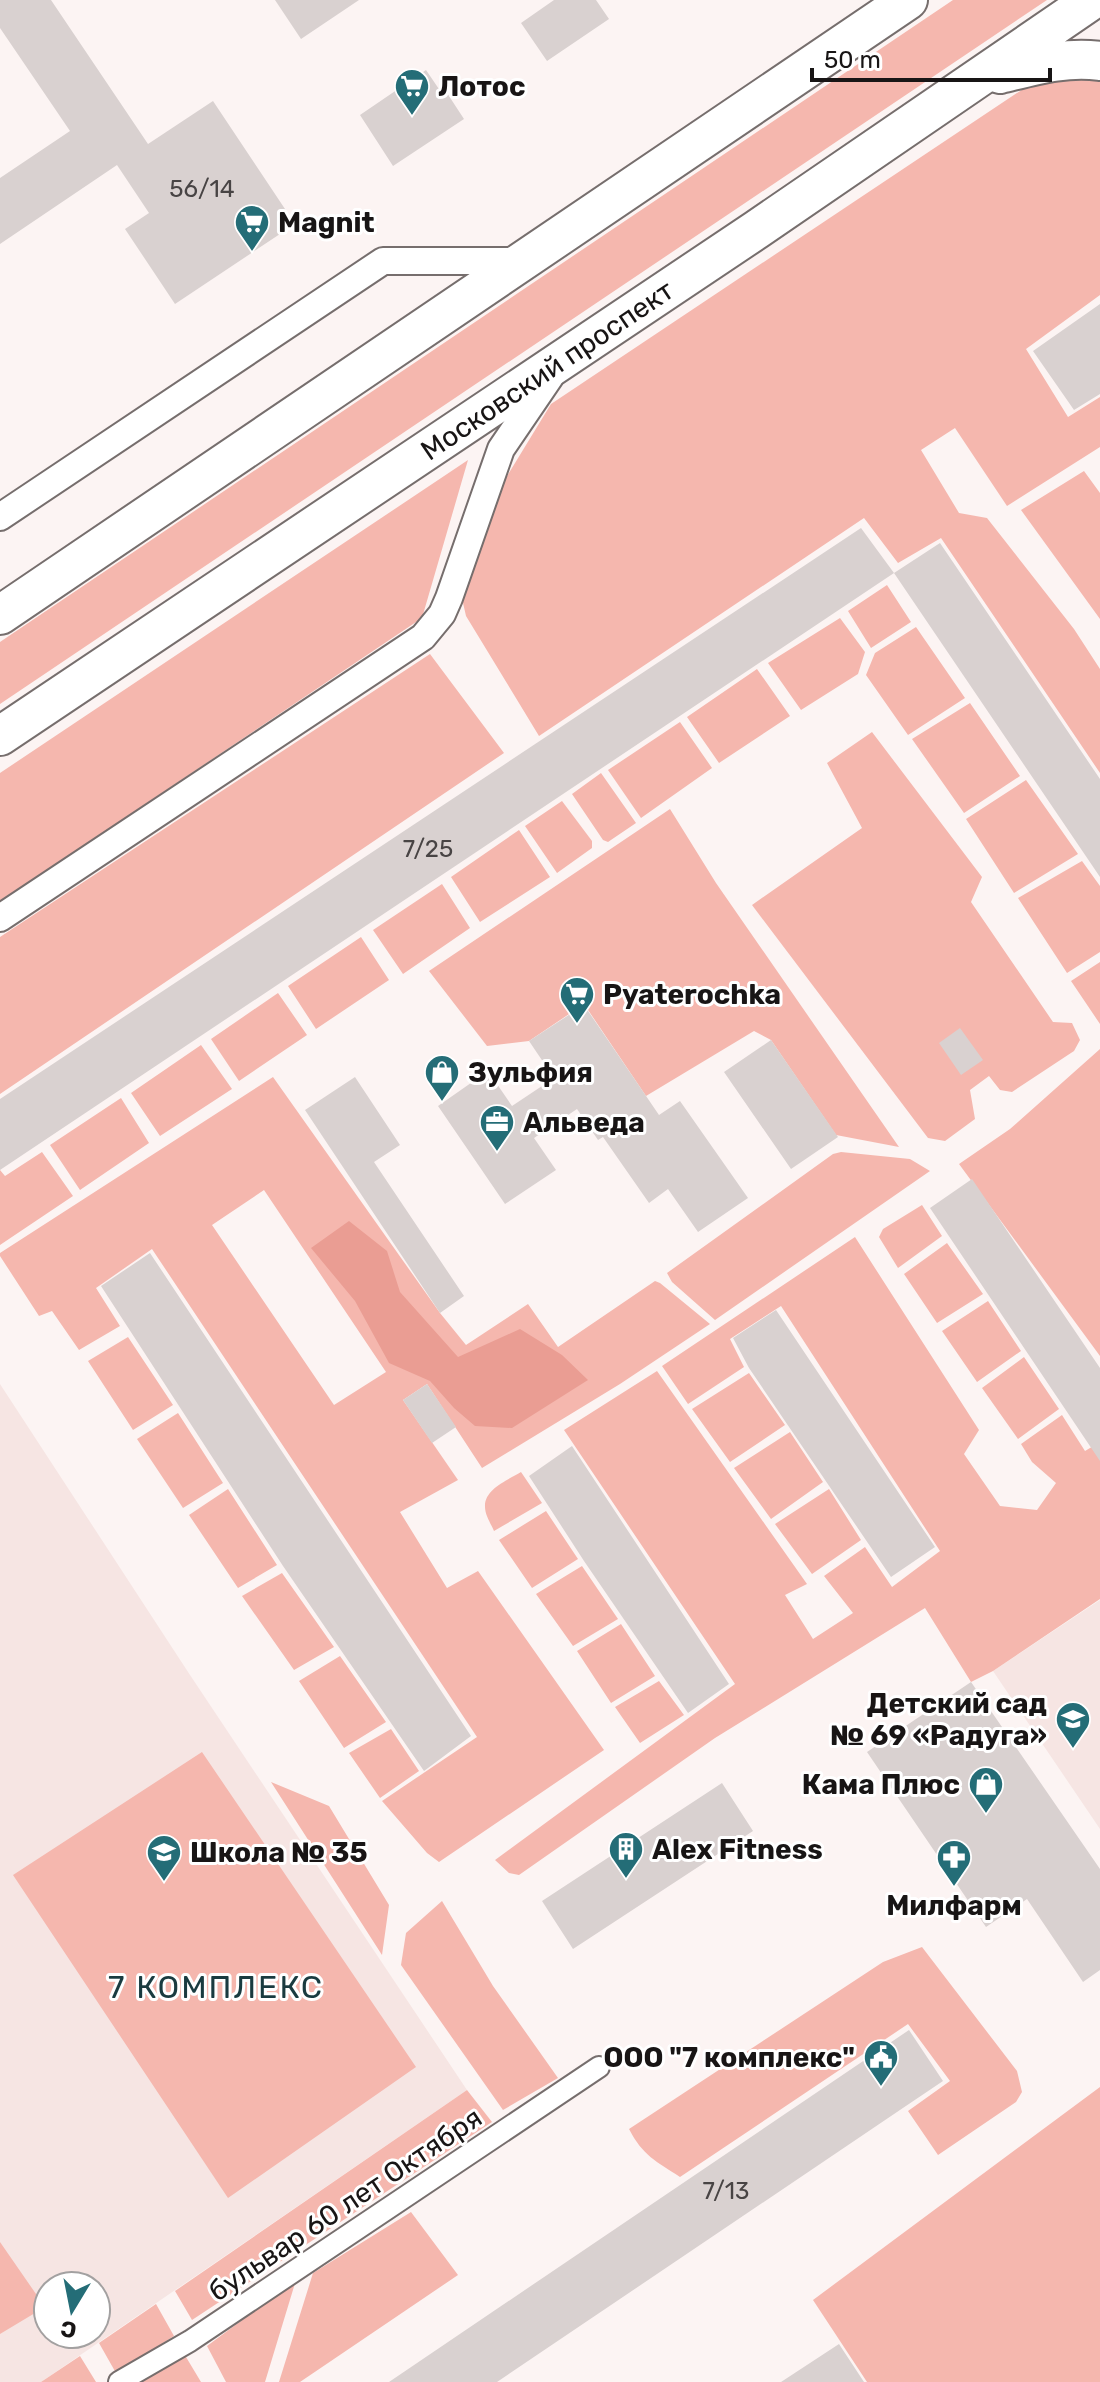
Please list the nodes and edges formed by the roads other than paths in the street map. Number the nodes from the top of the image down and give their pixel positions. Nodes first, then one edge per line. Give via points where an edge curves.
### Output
1 (908, 0) edge
2 (1092, 0) edge
3 (1100, 61) edge
4 (978, 79) junction
5 (523, 261) junction
6 (564, 358) junction
7 (0, 517) edge
8 (0, 615) edge
9 (0, 736) edge
10 (0, 918) edge
11 (599, 2067) dead end
12 (119, 2382) edge

1 - 5 main road
2 - 4 main road, Московский проспект
3 - 4 main road via 1040,64
4 - 6 main road, Московский проспект
5 - 7 street via 383,261
5 - 8 main road
6 - 9 main road, Московский проспект
6 - 10 street via 501,449 449,598 423,637
11 - 12 street, бульвар 60 лет Октября via 190,2341

